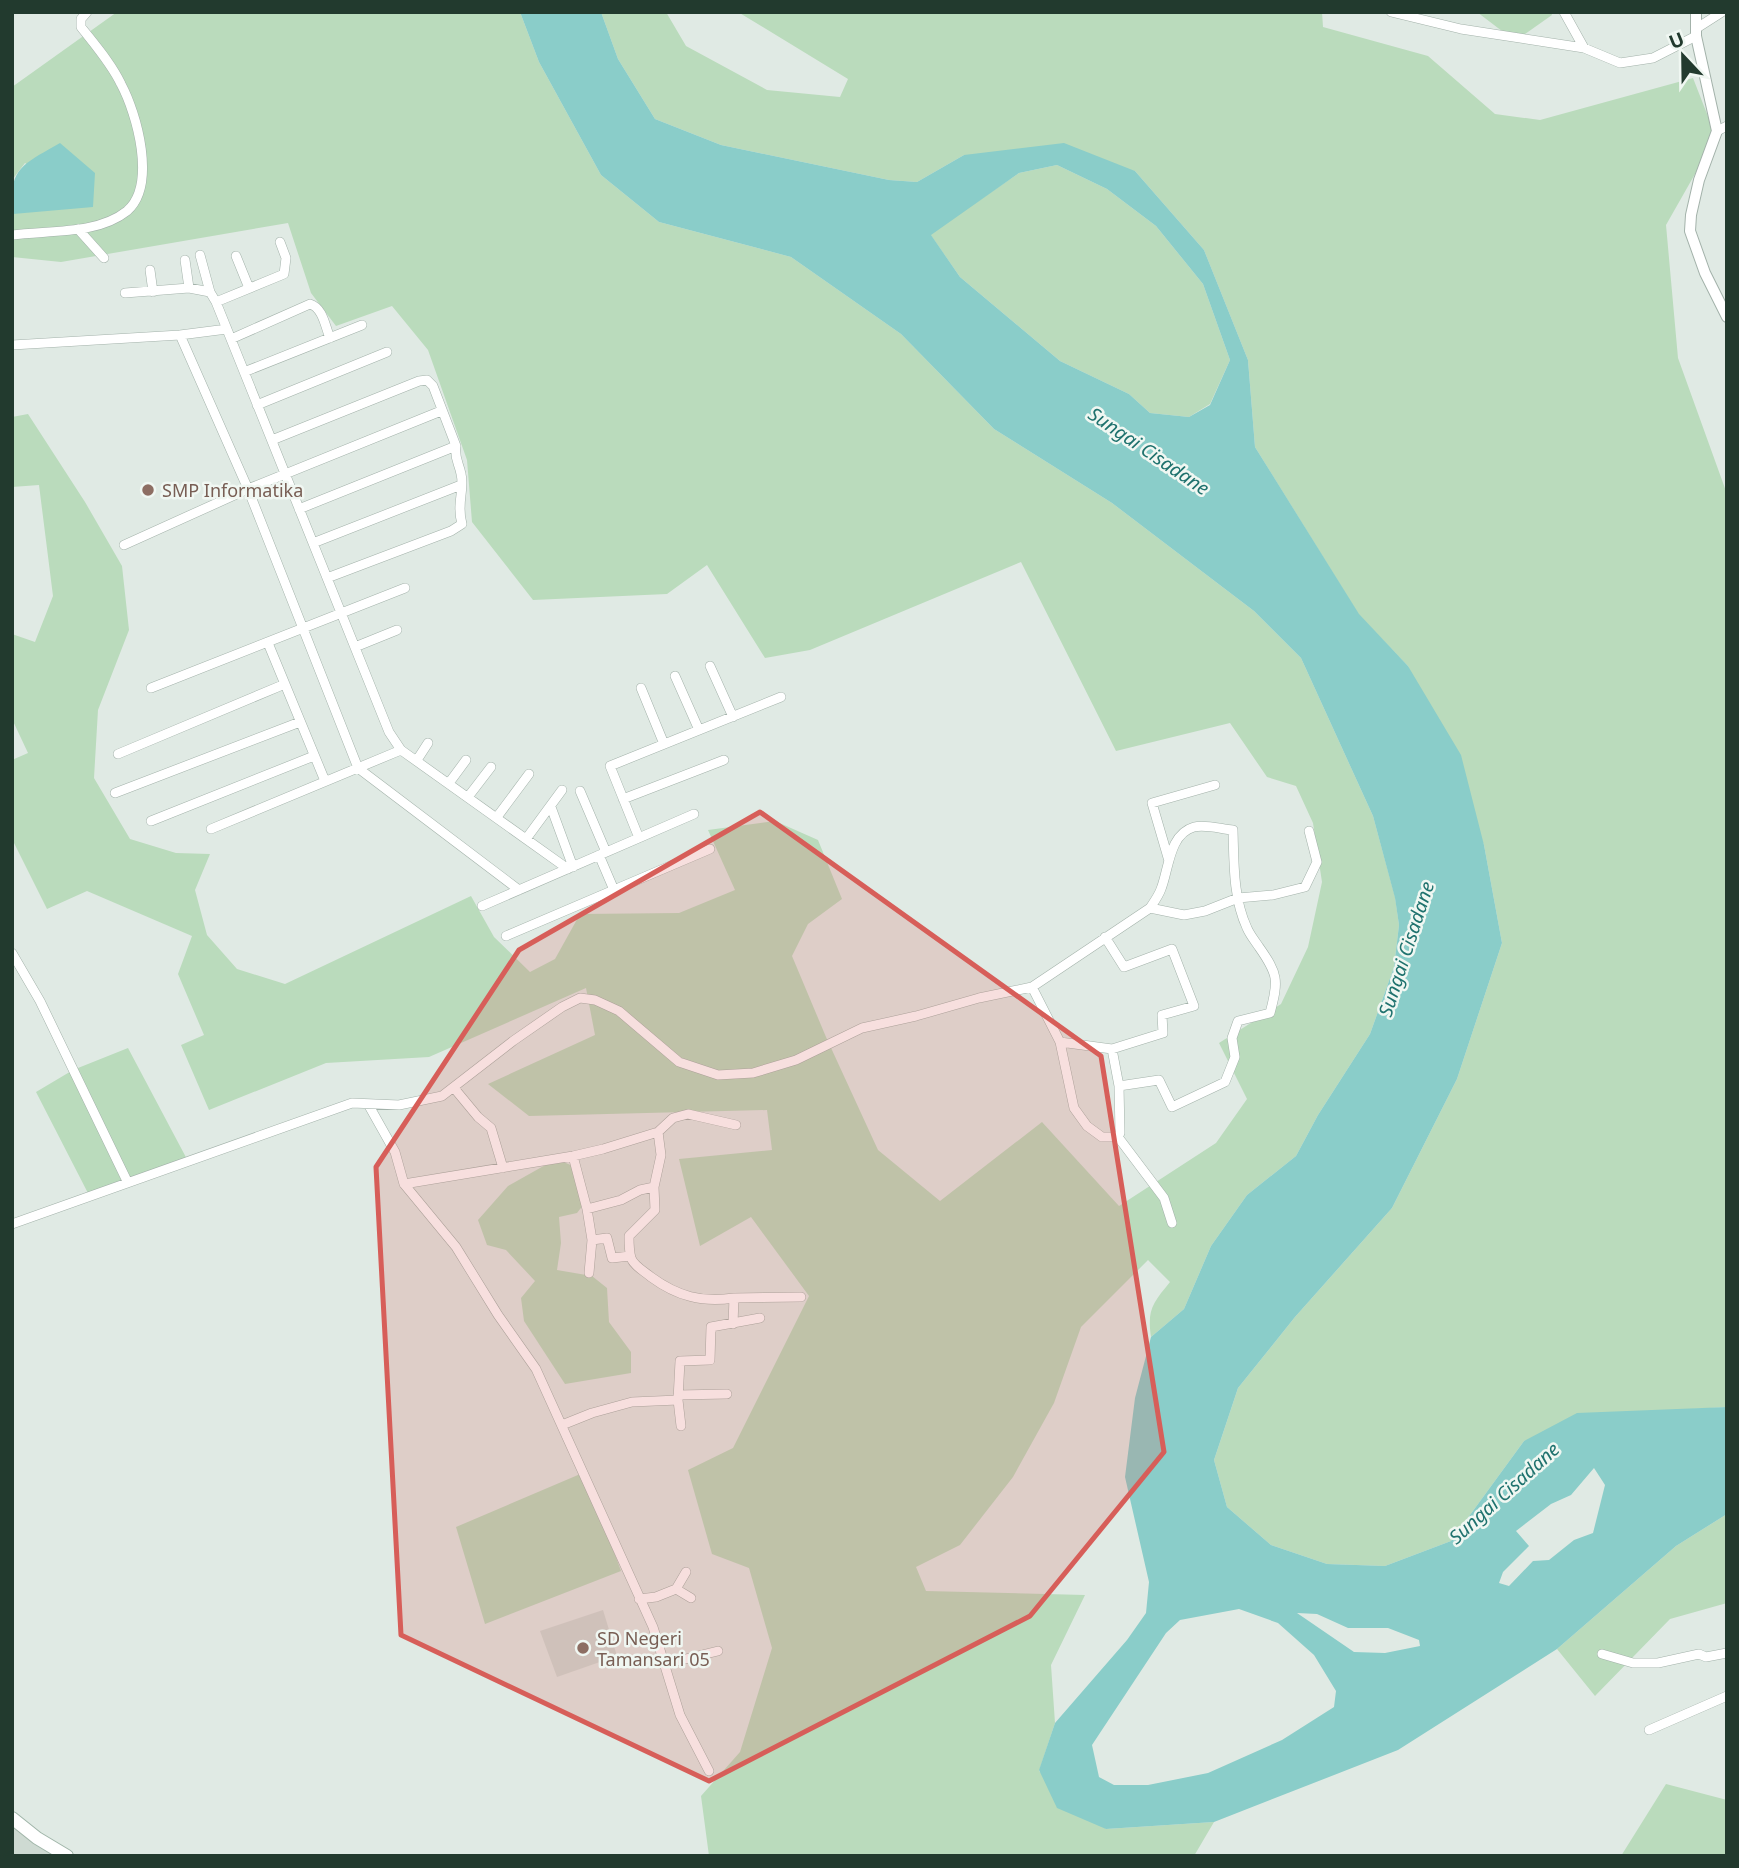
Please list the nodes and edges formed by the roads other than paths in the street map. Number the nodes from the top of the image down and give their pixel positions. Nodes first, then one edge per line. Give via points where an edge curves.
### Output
1 (88, 12) edge
2 (1391, 12) edge
3 (1564, 12) edge
4 (1696, 12) edge
5 (1722, 12) edge
6 (1418, 15) edge
7 (1696, 32) junction
8 (1584, 48) junction
9 (1722, 129) edge
10 (78, 229) junction
11 (12, 235) edge
12 (280, 242) dead end
13 (200, 256) dead end
14 (236, 256) dead end
15 (104, 258) dead end
16 (185, 260) dead end
17 (150, 270) dead end
18 (189, 288) junction
19 (250, 288) junction
20 (153, 292) junction
21 (209, 292) junction
22 (125, 293) dead end
23 (216, 302) junction
24 (1727, 317) edge
25 (362, 325) dead end
26 (229, 334) junction
27 (180, 335) junction
28 (330, 338) junction
29 (12, 345) edge
30 (387, 352) dead end
31 (244, 372) junction
32 (257, 405) junction
33 (441, 411) junction
34 (272, 440) junction
35 (456, 446) junction
36 (285, 475) junction
37 (461, 485) junction
38 (248, 489) junction
39 (299, 509) junction
40 (313, 543) junction
41 (124, 545) dead end
42 (327, 578) junction
43 (405, 588) dead end
44 (342, 614) junction
45 (302, 629) junction
46 (397, 630) dead end
47 (268, 643) junction
48 (355, 647) junction
49 (710, 666) dead end
50 (675, 676) dead end
51 (285, 684) junction
52 (151, 688) dead end
53 (641, 688) dead end
54 (781, 697) dead end
55 (733, 717) junction
56 (300, 722) junction
57 (698, 730) junction
58 (428, 743) dead end
59 (664, 744) junction
60 (401, 750) junction
61 (118, 754) dead end
62 (314, 756) junction
63 (417, 760) junction
64 (466, 760) dead end
65 (724, 760) dead end
66 (491, 767) dead end
67 (358, 768) junction
68 (529, 774) dead end
69 (325, 781) junction
70 (449, 783) junction
71 (1215, 785) dead end
72 (562, 790) dead end
73 (580, 791) dead end
74 (115, 793) dead end
75 (468, 797) junction
76 (623, 799) junction
77 (551, 807) junction
78 (694, 814) dead end
79 (497, 817) junction
80 (151, 821) dead end
81 (211, 829) dead end
82 (1309, 831) dead end
83 (639, 838) junction
84 (526, 839) junction
85 (710, 849) dead end
86 (602, 854) junction
87 (1169, 863) junction
88 (571, 868) junction
89 (519, 890) junction
90 (614, 890) junction
91 (1238, 898) junction
92 (482, 906) dead end
93 (1150, 908) junction
94 (506, 936) dead end
95 (1105, 937) junction
96 (12, 953) edge
97 (1032, 987) junction
98 (1060, 1042) junction
99 (1112, 1049) junction
100 (1119, 1086) junction
101 (454, 1088) junction
102 (368, 1104) junction
103 (736, 1125) dead end
104 (658, 1132) junction
105 (1118, 1137) junction
106 (573, 1156) junction
107 (503, 1168) junction
108 (127, 1181) junction
109 (404, 1184) junction
110 (654, 1187) junction
111 (587, 1209) junction
112 (1172, 1223) dead end
113 (12, 1224) edge
114 (592, 1240) junction
115 (630, 1256) junction
116 (589, 1273) dead end
117 (801, 1297) dead end
118 (734, 1298) junction
119 (760, 1318) dead end
120 (733, 1324) junction
121 (727, 1394) dead end
122 (678, 1397) junction
123 (562, 1425) junction
124 (681, 1426) dead end
125 (686, 1572) dead end
126 (676, 1589) junction
127 (691, 1598) dead end
128 (639, 1599) junction
129 (718, 1651) dead end
130 (1727, 1653) edge
131 (1602, 1654) dead end
132 (666, 1664) junction
133 (1727, 1696) edge
134 (1649, 1730) dead end
135 (709, 1770) dead end
136 (12, 1818) edge
137 (67, 1856) edge

1 - 10 street via 81,27 122,86 143,162 136,200 126,211
2 - 6 street
3 - 8 street
4 - 7 street
5 - 7 street
6 - 8 street via 1461,29
7 - 8 street via 1653,58 1620,63
7 - 9 street
9 - 24 street via 1699,180 1690,231
10 - 11 street
10 - 15 street
12 - 19 street via 286,258 284,274
13 - 21 street
14 - 19 street
16 - 18 street
17 - 20 street
18 - 20 street
18 - 21 street
19 - 23 street
20 - 22 street
21 - 23 street
23 - 26 street
25 - 28 street
26 - 27 street
26 - 28 street via 310,304 322,315
26 - 31 street
27 - 29 street
27 - 38 street
28 - 31 street
30 - 32 street
31 - 32 street
32 - 34 street
33 - 34 street via 427,380
33 - 35 street
33 - 36 street
34 - 36 street
35 - 37 street
35 - 39 street
36 - 38 street
36 - 39 street
37 - 40 street
37 - 42 street via 462,524 457,528
38 - 41 street
38 - 45 street
39 - 40 street
40 - 42 street
42 - 44 street
43 - 44 street
44 - 45 street
44 - 48 street
45 - 47 street
45 - 67 street
46 - 48 street
47 - 51 street
47 - 52 street
48 - 60 street via 389,732
49 - 55 street
50 - 57 street
51 - 56 street
51 - 61 street
53 - 59 street
54 - 55 street
55 - 57 street
56 - 62 street
56 - 74 street
57 - 59 street
58 - 63 street
59 - 76 street via 610,766
60 - 63 street
60 - 67 street
62 - 69 street
62 - 80 street
63 - 70 street
64 - 70 street
65 - 76 street
66 - 75 street
67 - 69 street
67 - 89 street
68 - 79 street
69 - 81 street
70 - 75 street
71 - 87 street via 1152,803
72 - 77 street
73 - 86 street
75 - 79 street
76 - 83 street
77 - 84 street
77 - 88 street
78 - 83 street
79 - 84 street
82 - 91 street via 1317,862 1304,887
83 - 86 street
84 - 88 street
85 - 90 street
86 - 88 street
86 - 90 street
87 - 91 street via 1178,839 1190,828 1233,831
87 - 93 street
88 - 89 street
89 - 92 street
90 - 94 street
91 - 93 street via 1184,915
91 - 100 street via 1247,929 1275,968 1270,1013 1238,1021 1232,1038 1235,1057 1224,1082 1172,1107 1158,1080
93 - 95 street
95 - 97 street
95 - 99 street via 1124,967 1172,949 1194,1006 1162,1015 1163,1033
96 - 108 street
97 - 98 street
97 - 101 street via 862,1028 796,1060 737,1075 718,1075 679,1062 619,1011 580,998 513,1041
98 - 99 street
98 - 105 street via 1074,1108 1102,1137
99 - 100 street
100 - 105 street
101 - 102 street via 422,1101
101 - 107 street via 491,1128
102 - 108 street via 352,1103
102 - 109 street via 395,1152
103 - 104 street via 688,1114 673,1118
104 - 106 street
104 - 110 street via 661,1155
105 - 112 street via 1164,1198
106 - 107 street
106 - 111 street
107 - 109 street
108 - 113 street
109 - 123 street via 456,1247 536,1369
110 - 111 street
110 - 115 street via 655,1210 629,1236
111 - 114 street
114 - 115 street via 607,1238 612,1258
114 - 116 street
115 - 118 street via 668,1290 714,1301
117 - 118 street
118 - 120 street
119 - 120 street
120 - 122 street via 711,1326 710,1360 680,1361
121 - 122 street
122 - 123 street via 632,1402
122 - 124 street
123 - 128 street
125 - 126 street
126 - 127 street
126 - 128 street
128 - 132 street
129 - 132 street
130 - 131 street via 1658,1663 1633,1663
132 - 135 street via 680,1714
133 - 134 street
136 - 137 main road

